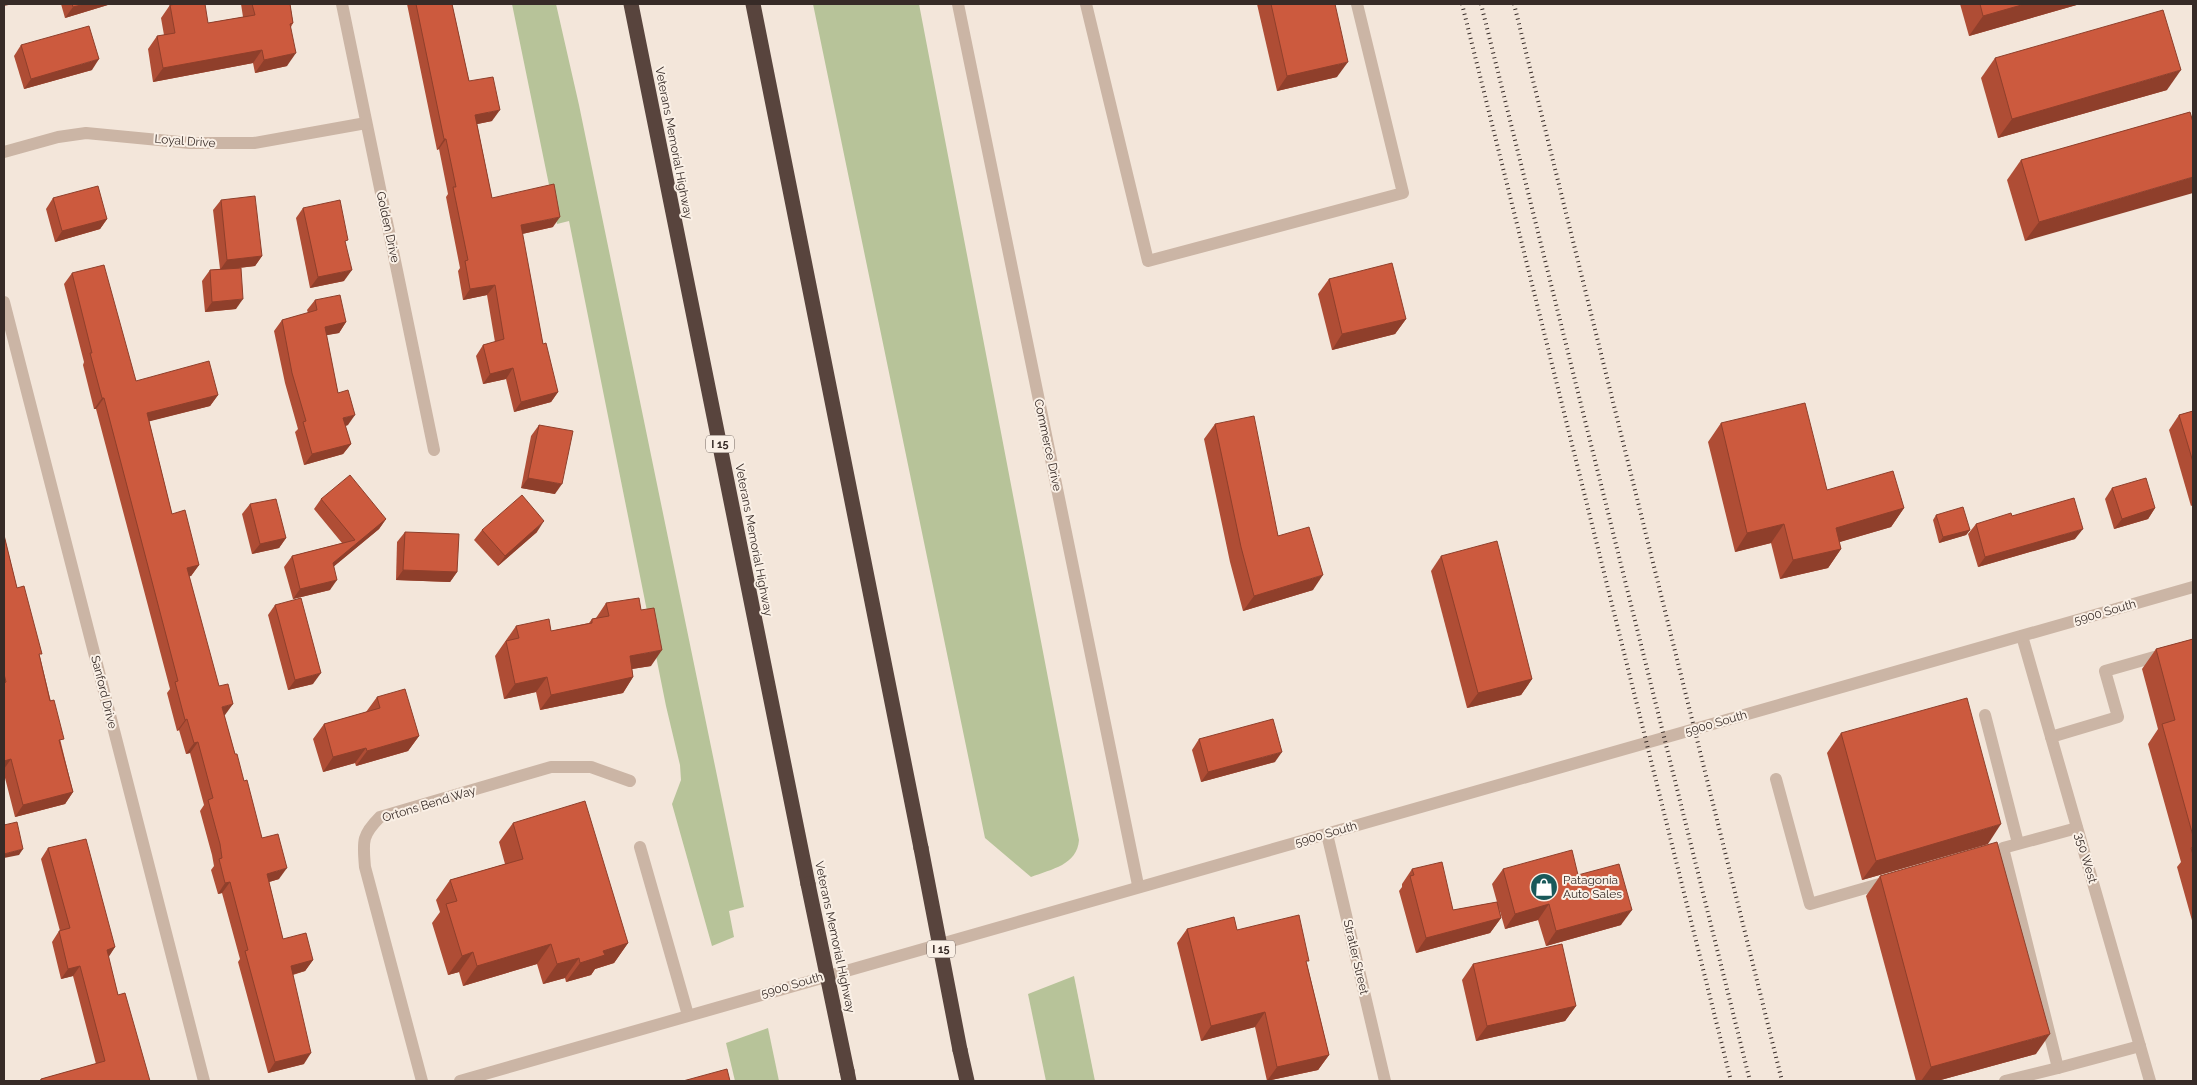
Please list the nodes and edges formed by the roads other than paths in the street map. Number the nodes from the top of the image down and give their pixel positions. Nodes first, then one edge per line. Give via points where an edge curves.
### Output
1 (342, 4) edge
2 (631, 4) edge
3 (753, 4) edge
4 (958, 4) edge
5 (1086, 4) edge
6 (1357, 4) edge
7 (366, 123) junction
8 (4, 152) edge
9 (4, 302) edge
10 (434, 450) dead end
11 (2193, 587) edge
12 (2022, 636) junction
13 (2193, 646) edge
14 (1985, 715) dead end
15 (2051, 737) junction
16 (1776, 779) dead end
17 (630, 781) dead end
18 (2077, 828) junction
19 (1327, 834) junction
20 (2018, 843) junction
21 (640, 847) dead end
22 (1902, 877) edge
23 (1138, 885) junction
24 (688, 1015) junction
25 (2140, 1046) junction
26 (2058, 1068) junction
27 (848, 1076) edge
28 (204, 1081) edge
29 (422, 1081) edge
30 (460, 1081) edge
31 (967, 1081) edge
32 (1385, 1081) edge
33 (2005, 1081) edge
34 (2150, 1081) edge

1 - 7 street, Golden Drive
2 - 27 highway, Veterans Memorial Highway / I 15, bridge
3 - 31 highway, I 15, bridge
4 - 23 street, Commerce Drive
5 - 6 street via 1148,260 1404,193
7 - 8 street, Loyal Drive via 254,143 190,143 86,133
7 - 10 street, Golden Drive
9 - 28 street, Sanford Drive
11 - 12 street, 5900 South
12 - 15 street, 350 West
12 - 19 street, 5900 South
13 - 15 street via 2105,671 2118,717
14 - 20 street
15 - 18 street, 350 West
16 - 22 street via 1810,904
17 - 29 street, Ortons Bend Way via 591,767 551,767 380,817 367,830 363,846 365,867
18 - 20 street
18 - 25 street, 350 West
19 - 23 street, 5900 South
19 - 32 street, Stratler Street
20 - 26 street via 1998,849
21 - 24 street
23 - 24 street, 5900 South
24 - 30 street, 5900 South
25 - 26 street
25 - 34 street, 350 West
26 - 33 street

